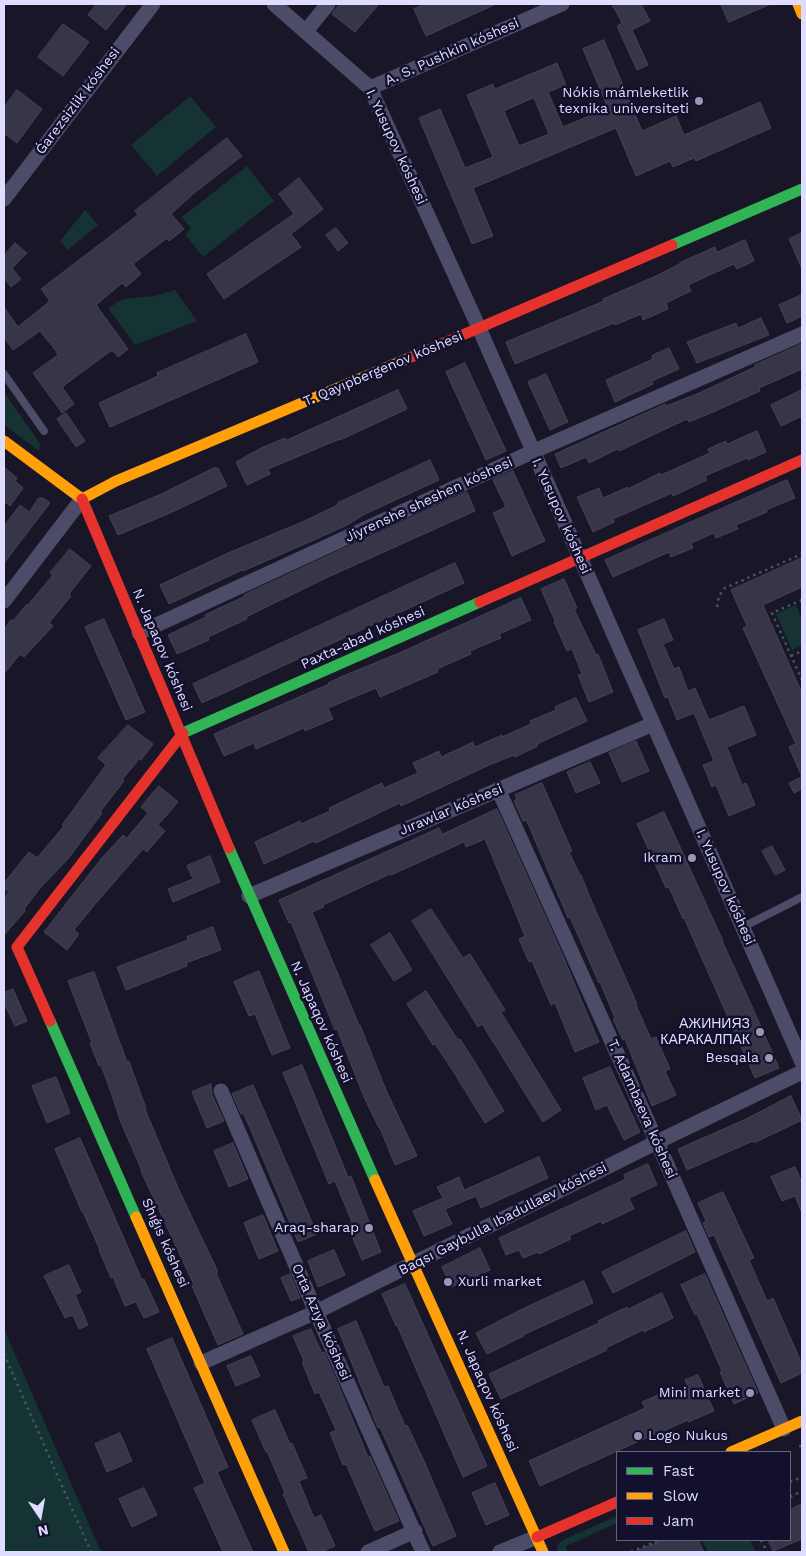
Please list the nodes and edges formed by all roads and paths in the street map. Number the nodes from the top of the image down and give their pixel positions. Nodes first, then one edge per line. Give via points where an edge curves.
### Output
1 (153, 4) edge
2 (274, 4) edge
3 (328, 4) edge
4 (562, 4) edge
5 (798, 4) edge
6 (802, 14) edge
7 (306, 31) junction
8 (370, 88) junction
9 (802, 189) edge
10 (4, 199) edge
11 (479, 328) junction
12 (802, 334) edge
13 (4, 374) edge
14 (44, 431) dead end
15 (4, 441) edge
16 (532, 452) junction
17 (802, 460) edge
18 (82, 499) junction
19 (802, 554) edge
20 (579, 558) junction
21 (801, 600) edge
22 (4, 601) edge
23 (717, 607) dead end
24 (802, 607) edge
25 (139, 633) junction
26 (802, 651) edge
27 (791, 656) junction
28 (802, 680) edge
29 (653, 724) junction
30 (181, 734) junction
31 (498, 789) junction
32 (249, 896) junction
33 (802, 897) edge
34 (743, 927) junction
35 (17, 947) joint
36 (802, 1062) edge
37 (802, 1072) edge
38 (221, 1091) dead end
39 (657, 1142) junction
40 (413, 1264) junction
41 (316, 1312) junction
42 (4, 1354) edge
43 (202, 1363) junction
44 (802, 1421) edge
45 (784, 1429) junction
46 (800, 1445) dead end
47 (733, 1451) edge
48 (802, 1451) edge
49 (616, 1502) edge
50 (415, 1531) junction
51 (537, 1537) junction
52 (657, 1541) edge
53 (91, 1552) edge
54 (284, 1552) edge
55 (368, 1552) edge
56 (423, 1552) edge
57 (500, 1552) edge
58 (544, 1552) edge
59 (631, 1552) edge

1 - 10 street, Ǵarezsizlik kóshesi
2 - 7 street, I. Yusupov kóshesi
3 - 7 street
4 - 8 street, A. S. Pushkin kóshesi
5 - 6 street
7 - 8 street, I. Yusupov kóshesi
8 - 11 street, I. Yusupov kóshesi
9 - 11 street, T. Qayıpbergenov kóshesi
11 - 16 street, I. Yusupov kóshesi
11 - 18 street, T. Qayıpbergenov kóshesi via 116,481
12 - 16 street, Jiyrenshe sheshen kóshesi
13 - 14 lane
15 - 18 street
16 - 20 street, I. Yusupov kóshesi
16 - 25 street, Jiyrenshe sheshen kóshesi
17 - 20 street, Paxta-abad kóshesi
18 - 22 street, T. Qayıpbergenov kóshesi
18 - 25 street, N. Japaqov kóshesi
19 - 23 path via 725,588
20 - 29 street, I. Yusupov kóshesi
20 - 30 street, Paxta-abad kóshesi
21 - 24 path
21 - 27 path via 772,613
25 - 30 street, N. Japaqov kóshesi
26 - 27 path
27 - 28 path
29 - 31 street, Jırawlar kóshesi
29 - 34 street, I. Yusupov kóshesi
30 - 32 street, N. Japaqov kóshesi
30 - 35 street, Paxta-abad kóshesi
31 - 32 street, Jırawlar kóshesi
31 - 39 street, T. Adambaeva kóshesi
32 - 40 street, N. Japaqov kóshesi
33 - 34 lane
34 - 36 street, I. Yusupov kóshesi
35 - 43 street, Shıǵıs kóshesi
37 - 39 street, Baqsı Gaybulla Ibadullaev kóshesi
38 - 41 street, Orta Azıya kóshesi
39 - 40 street, Baqsı Gaybulla Ibadullaev kóshesi
39 - 45 street, T. Adambaeva kóshesi
40 - 41 street, Baqsı Gaybulla Ibadullaev kóshesi
40 - 51 street, N. Japaqov kóshesi
41 - 43 street, Baqsı Gaybulla Ibadullaev kóshesi
41 - 50 street, Orta Azıya kóshesi
42 - 53 path
43 - 54 street, Shıǵıs kóshesi
44 - 45 street
45 - 47 street
46 - 48 path
49 - 51 street
50 - 55 street
50 - 56 street, Orta Azıya kóshesi
51 - 57 street
51 - 58 street, N. Japaqov kóshesi
52 - 59 path

